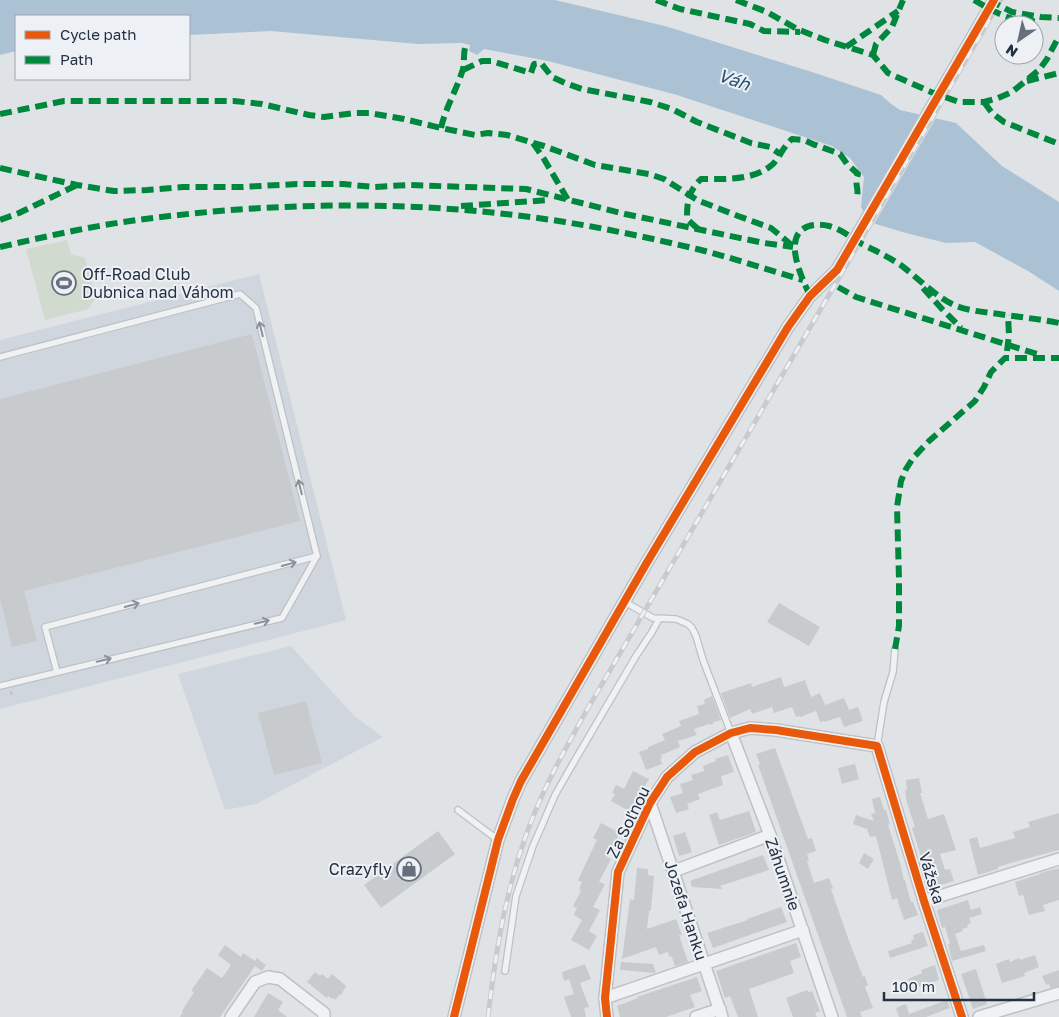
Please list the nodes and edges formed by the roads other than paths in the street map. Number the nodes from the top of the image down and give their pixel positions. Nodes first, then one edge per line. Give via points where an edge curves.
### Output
1 (994, 0) edge
2 (0, 357) edge
3 (317, 556) junction
4 (625, 602) junction
5 (659, 619) junction
6 (895, 649) dead end
7 (57, 672) junction
8 (0, 686) edge
9 (731, 733) junction
10 (877, 746) junction
11 (650, 803) junction
12 (458, 810) dead end
13 (770, 835) junction
14 (498, 840) junction
15 (1059, 859) edge
16 (674, 871) junction
17 (924, 901) junction
18 (803, 930) junction
19 (703, 964) junction
20 (505, 971) dead end
21 (1059, 993) edge
22 (605, 998) junction
23 (721, 1013) edge
24 (324, 1015) edge
25 (231, 1017) edge
26 (454, 1017) edge
27 (607, 1017) edge
28 (696, 1017) edge
29 (832, 1017) edge
30 (962, 1017) edge
31 (979, 1017) edge

1 - 4 street via 837,270 810,296 788,327
3 -> 2 lane via 256,308 240,294
7 -> 3 lane via 282,618
7 -> 3 lane via 45,628
4 - 5 lane via 647,616
4 - 14 street via 521,781
5 - 9 lane via 676,619 692,628
5 - 20 lane via 570,767 532,846 516,896
6 - 10 lane
7 - 8 lane
9 - 10 street, Za Soľnou via 750,728 776,730
9 - 11 street, Za Soľnou via 695,752 667,777
9 - 13 street, Záhumnie
10 - 17 street, Vážska
11 - 16 street, Jozefa Hanku
11 - 22 street, Za Soľnou via 618,872
12 - 14 lane
13 - 16 street
13 - 18 street, Záhumnie
14 - 26 street
15 - 17 street
16 - 19 street, Jozefa Hanku
17 - 30 street, Vážska
18 - 19 street
18 - 29 street, Záhumnie
19 - 22 street
19 - 23 street, Jozefa Hanku
21 - 31 street
22 - 27 street, Za Soľnou
23 - 28 street
24 - 25 street via 280,979 268,977 255,982

